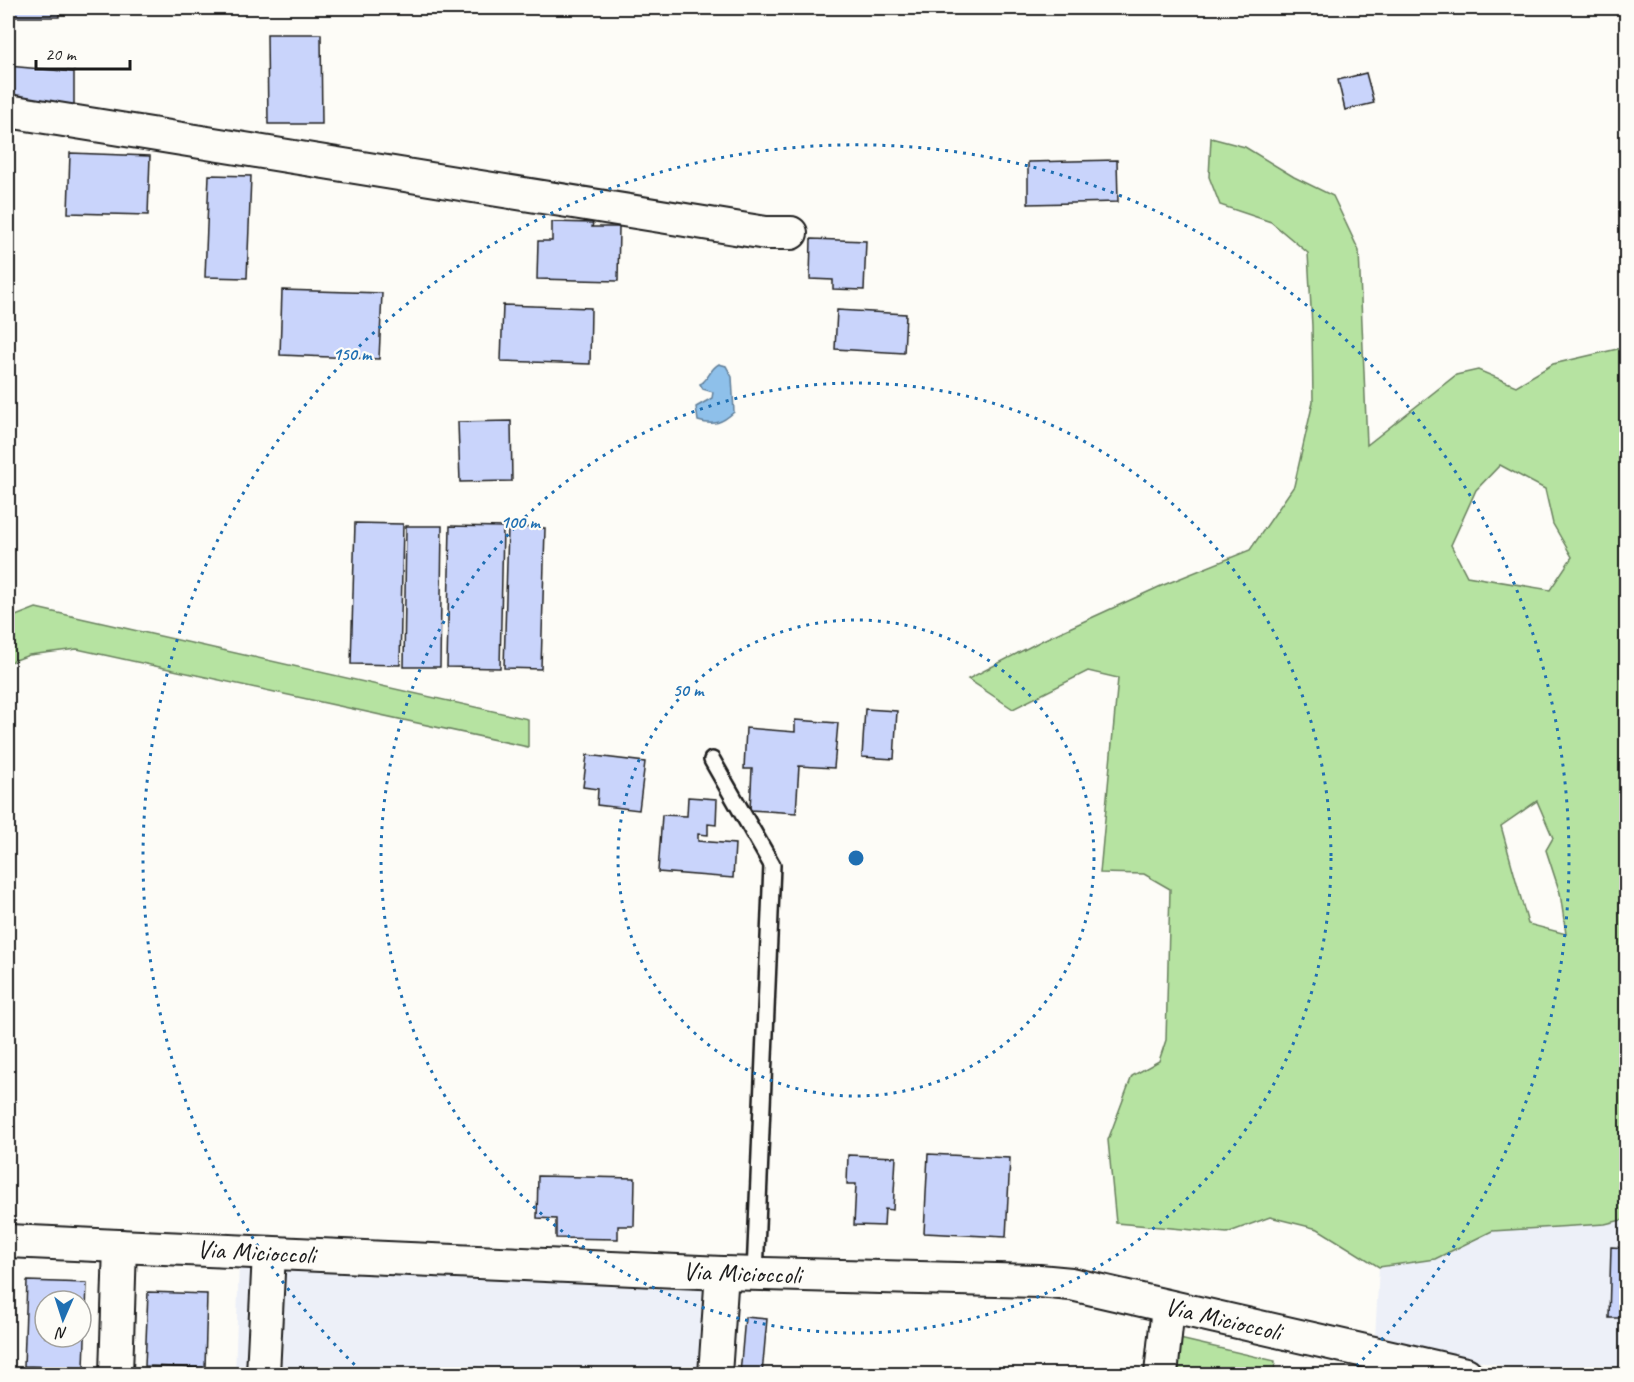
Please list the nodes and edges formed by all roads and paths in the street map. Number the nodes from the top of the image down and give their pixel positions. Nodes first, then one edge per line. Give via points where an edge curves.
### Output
1 (8, 111) edge
2 (792, 233) dead end
3 (712, 760) dead end
4 (8, 1241) edge
5 (120, 1246) junction
6 (269, 1253) junction
7 (722, 1273) junction
8 (754, 1274) junction
9 (1168, 1307) junction
10 (116, 1374) edge
11 (264, 1374) edge
12 (714, 1374) edge
13 (1161, 1374) edge
14 (1466, 1374) edge

1 - 2 street via 766,233
3 - 8 lane via 772,865
4 - 5 street, Via Micioccoli
5 - 6 street, Via Micioccoli
5 - 10 street
6 - 7 street, Via Micioccoli
6 - 11 street
7 - 8 street, Via Micioccoli
7 - 12 street
8 - 9 street, Via Micioccoli via 1040,1281 1071,1284
9 - 13 street
9 - 14 street, Via Micioccoli

